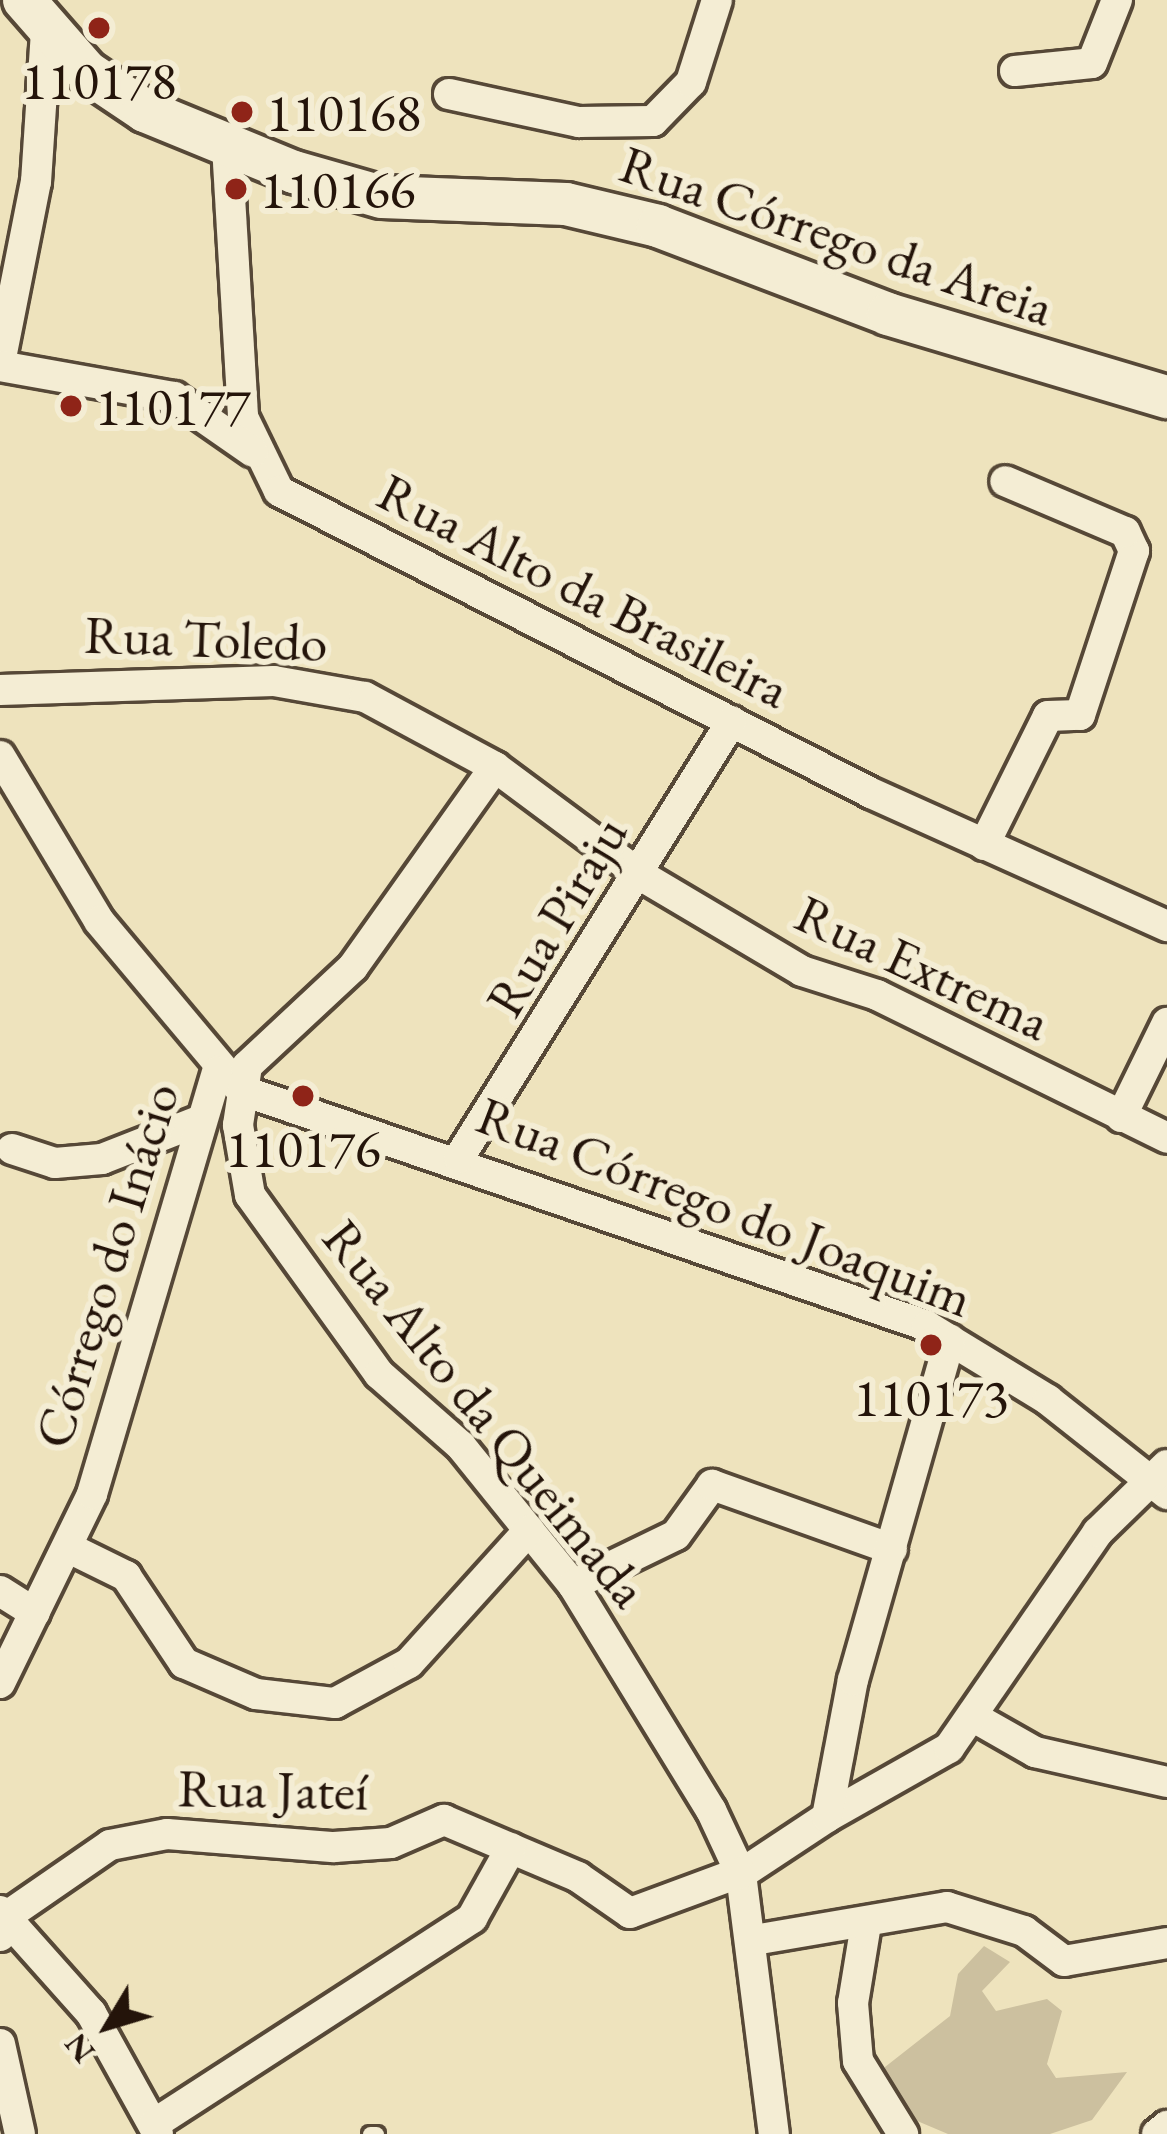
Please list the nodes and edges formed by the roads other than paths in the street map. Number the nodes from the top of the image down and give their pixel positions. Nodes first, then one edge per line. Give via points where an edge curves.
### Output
1 (717, 0) edge
2 (1117, 0) edge
3 (35, 16) edge
4 (1016, 71) dead end
5 (449, 94) dead end
6 (227, 146) junction
7 (0, 365) edge
8 (1167, 398) edge
9 (253, 452) junction
10 (1005, 481) dead end
11 (0, 690) edge
12 (731, 721) junction
13 (495, 767) junction
14 (3, 772) edge
15 (984, 845) junction
16 (642, 876) junction
17 (1167, 926) edge
18 (1167, 1023) edge
19 (229, 1081) junction
20 (1121, 1117) junction
21 (199, 1121) junction
22 (1167, 1138) edge
23 (12, 1149) dead end
24 (459, 1158) junction
25 (950, 1340) junction
26 (1162, 1480) edge
27 (529, 1530) junction
28 (69, 1548) junction
29 (892, 1550) junction
30 (573, 1585) junction
31 (0, 1591) edge
32 (35, 1612) junction
33 (0, 1683) edge
34 (976, 1719) junction
35 (1167, 1782) edge
36 (827, 1817) junction
37 (511, 1848) junction
38 (741, 1873) junction
39 (2, 1921) edge
40 (866, 1924) junction
41 (754, 1940) junction
42 (1167, 1942) edge
43 (0, 2044) edge
44 (1167, 2126) edge
45 (156, 2129) edge
46 (20, 2134) edge
47 (773, 2134) edge
48 (903, 2134) edge
49 (1157, 2134) edge

1 - 5 street via 691,82 653,122 579,122
2 - 4 street via 1092,63
3 - 6 street, Rua Córrego da Areia via 145,111
3 - 7 street via 36,182
6 - 8 street, Rua Córrego da Areia via 382,196 566,204 658,226 908,321
6 - 9 street, Rua Alto da Brasileira via 236,365
7 - 9 street via 174,397
9 - 12 street, Rua Alto da Brasileira via 264,477 300,504
10 - 15 street via 1124,532 1134,551 1080,715 1048,716
11 - 13 street, Rua Toledo via 317,683 406,714
12 - 15 street, Rua Alto da Brasileira
12 - 16 street, Rua Piraju
13 - 16 street, Rua Toledo
13 - 19 street, Córrego do Inácio via 353,967 261,1042
14 - 19 street via 99,921
15 - 17 street, Rua Alto da Brasileira
16 - 20 street, Rua Extrema via 802,971 877,994
16 - 24 street, Rua Piraju
18 - 20 street
19 - 21 street, Córrego do Inácio
19 - 24 street, Rua Córrego do Joaquim
19 - 27 street, Rua Alto da Queimada via 250,1195 288,1258 379,1374 460,1446
20 - 22 street, Rua Extrema
21 - 23 street via 102,1159 55,1163
21 - 28 street, Córrego do Inácio via 176,1232
24 - 25 street, Rua Córrego do Joaquim
25 - 26 street, Rua Córrego do Joaquim
25 - 29 street
26 - 34 street, Rua Jateí via 1081,1556
27 - 28 street via 409,1664 335,1703 256,1694 184,1663 126,1576
27 - 30 street, Rua Alto da Queimada
28 - 32 street, Córrego do Inácio
29 - 30 street via 712,1485 676,1535
29 - 36 street
30 - 38 street, Rua Alto da Queimada
31 - 32 street
32 - 33 street, Córrego do Inácio
34 - 35 street via 1035,1752
34 - 36 street, Rua Jateí via 949,1748
36 - 38 street, Rua Jateí
37 - 38 street, Rua Jateí via 630,1913
37 - 39 street, Rua Jateí via 444,1820 353,1846 167,1834 110,1845
37 - 45 street via 472,1918
38 - 41 street, Rua Alto da Queimada
39 - 45 street via 91,2013
40 - 41 street
40 - 42 street via 946,1907 1024,1931 1064,1961
40 - 48 street via 853,2003 858,2061
41 - 47 street, Rua Alto da Queimada
43 - 46 street
44 - 49 street

